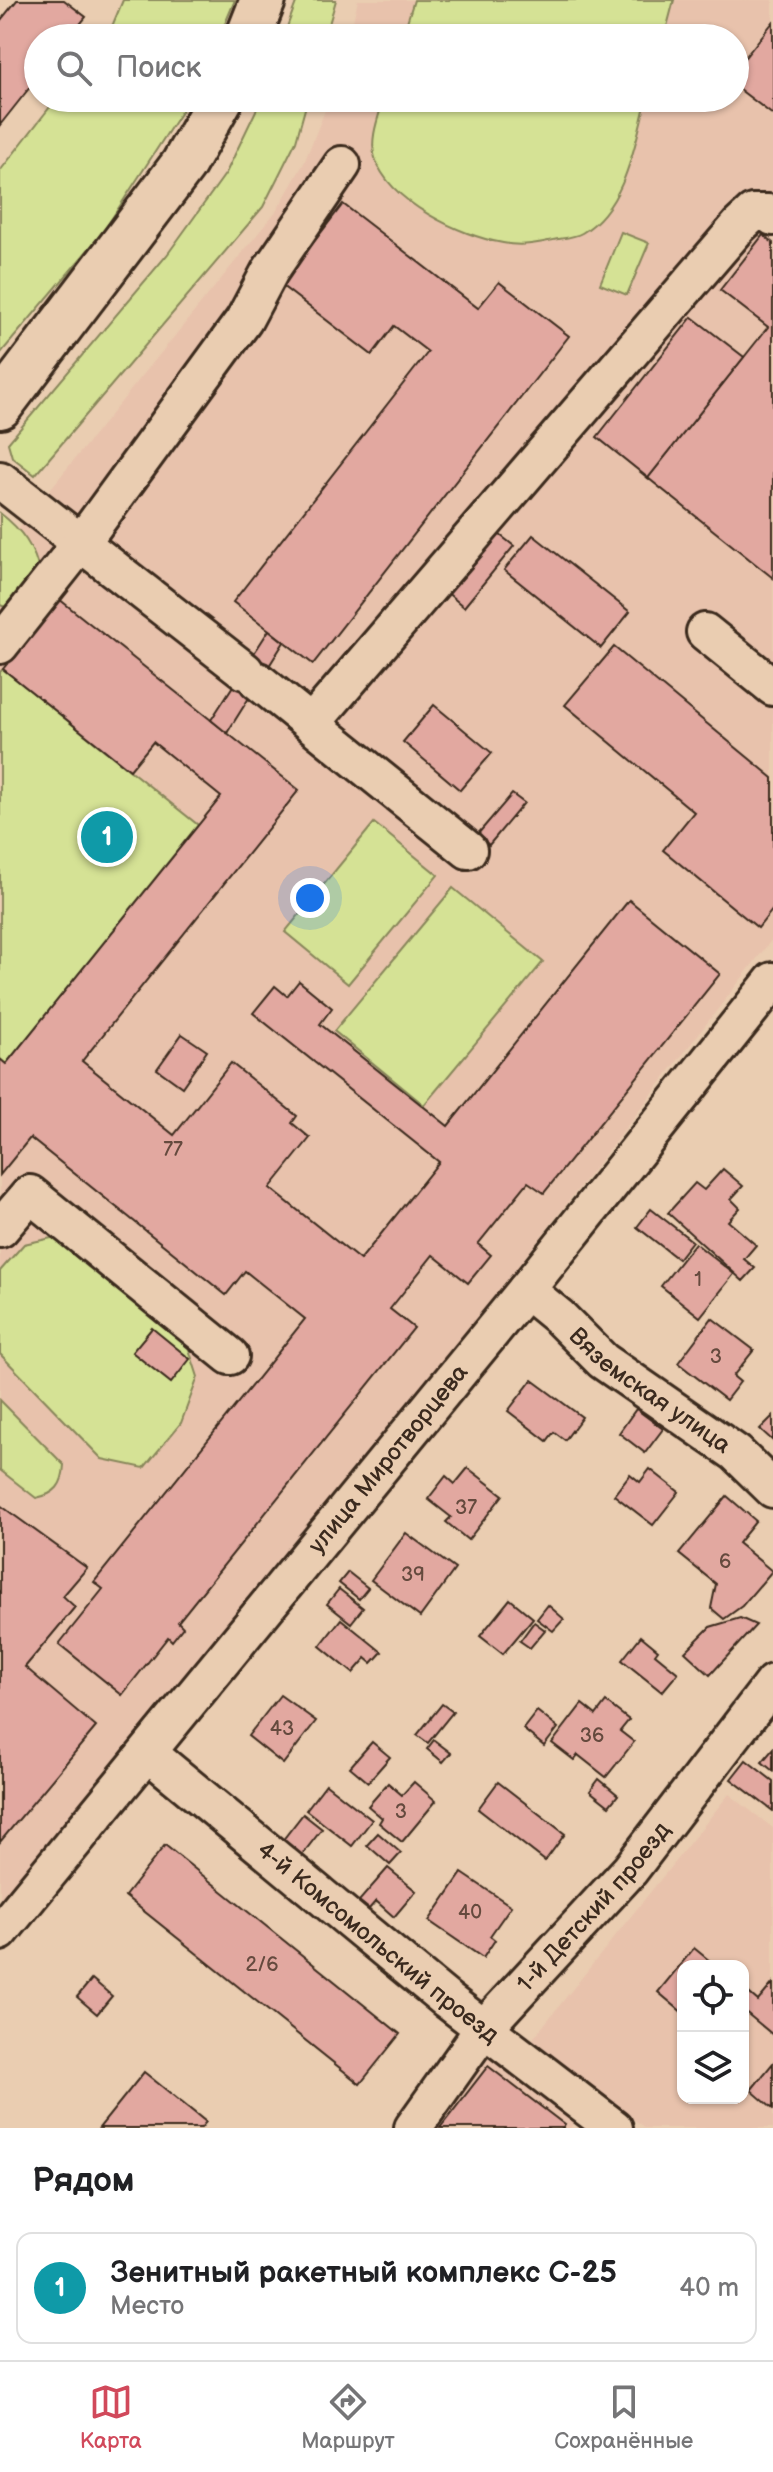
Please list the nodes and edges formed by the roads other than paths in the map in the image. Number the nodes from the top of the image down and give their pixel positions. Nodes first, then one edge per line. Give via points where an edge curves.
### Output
1 (263, 0) edge
2 (254, 24) edge
3 (213, 112) edge
4 (342, 165) dead end
5 (773, 217) edge
6 (0, 406) edge
7 (0, 480) edge
8 (81, 543) junction
9 (705, 632) dead end
10 (0, 645) edge
11 (773, 687) edge
12 (312, 723) junction
13 (468, 850) dead end
14 (773, 981) edge
15 (0, 1229) edge
16 (526, 1290) junction
17 (230, 1356) dead end
18 (773, 1489) edge
19 (773, 1683) edge
20 (148, 1753) junction
21 (0, 1932) edge
22 (484, 2028) junction
23 (413, 2128) edge
24 (614, 2128) edge

1 - 2 main road
3 - 6 main road via 183,165
4 - 8 street via 270,271 244,320
5 - 12 street via 753,213 739,226
7 - 8 street
8 - 10 street
8 - 12 street
9 - 11 street
12 - 13 street
14 - 16 street, улица Миротворцева
15 - 17 street via 30,1194
16 - 18 street, Вяземская улица via 603,1361 736,1453
16 - 20 street, улица Миротворцева
19 - 22 street, 1-й Детский проезд via 630,1870
20 - 21 street, улица Миротворцева
20 - 22 street, 4-й Комсомольский проезд
22 - 23 street, 1-й Детский проезд
22 - 24 street, 4-й Комсомольский проезд

